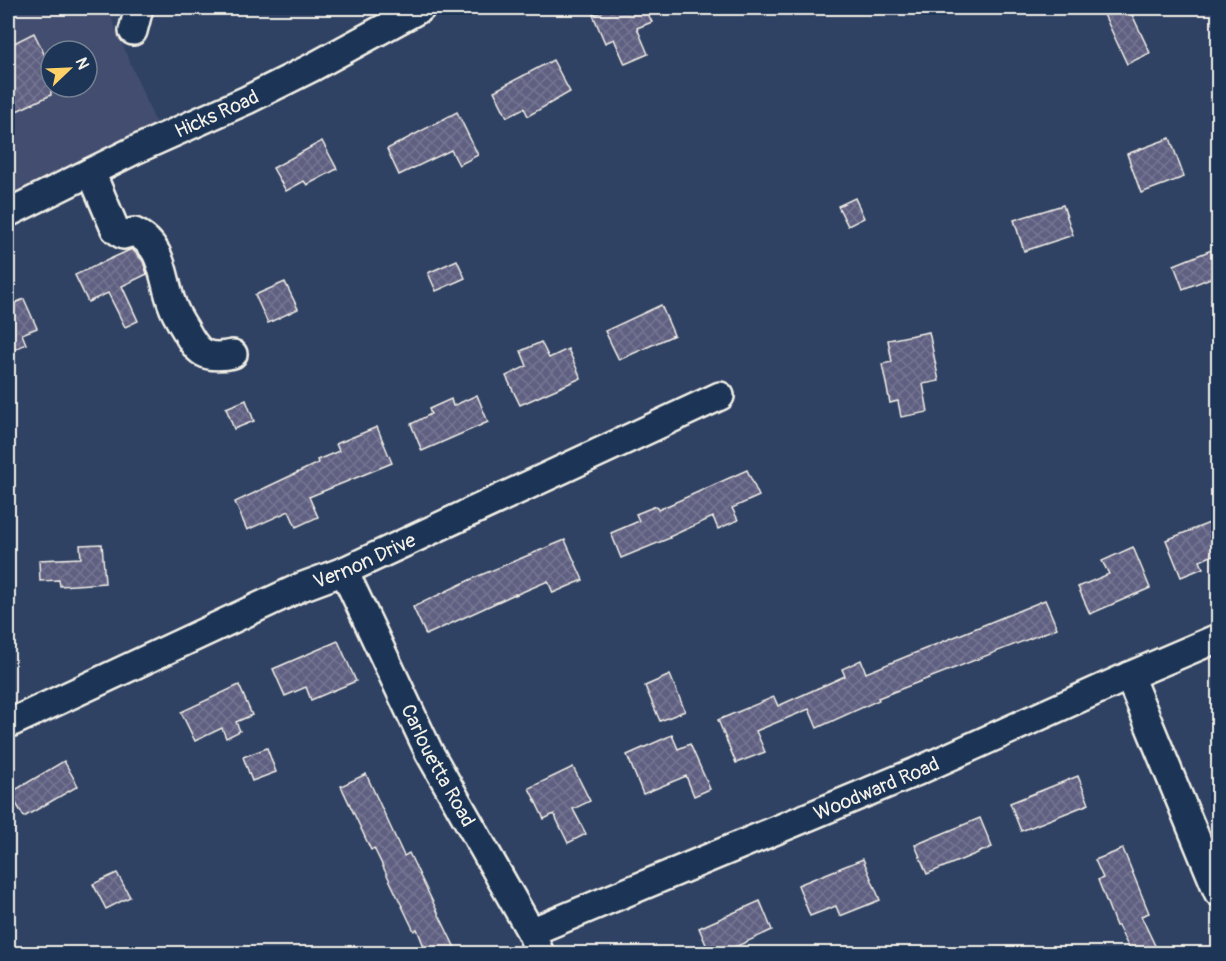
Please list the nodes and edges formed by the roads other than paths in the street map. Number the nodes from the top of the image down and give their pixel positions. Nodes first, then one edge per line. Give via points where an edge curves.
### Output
1 (421, 8) edge
2 (91, 172) junction
3 (8, 213) edge
4 (233, 354) dead end
5 (720, 396) dead end
6 (344, 572) junction
7 (1218, 638) edge
8 (1129, 676) junction
9 (8, 724) edge
10 (1218, 892) edge
11 (535, 943) edge

1 - 2 street, Hicks Road via 258,95
2 - 3 street, Hicks Road
2 - 4 street via 115,230 123,235 134,232 144,236 154,248 172,304 196,349 222,356
5 - 6 street, Vernon Drive
6 - 9 street, Vernon Drive via 301,587
6 - 11 street, Carlouetta Road via 429,752
7 - 8 street, Woodward Road
8 - 10 street
8 - 11 street, Woodward Road

